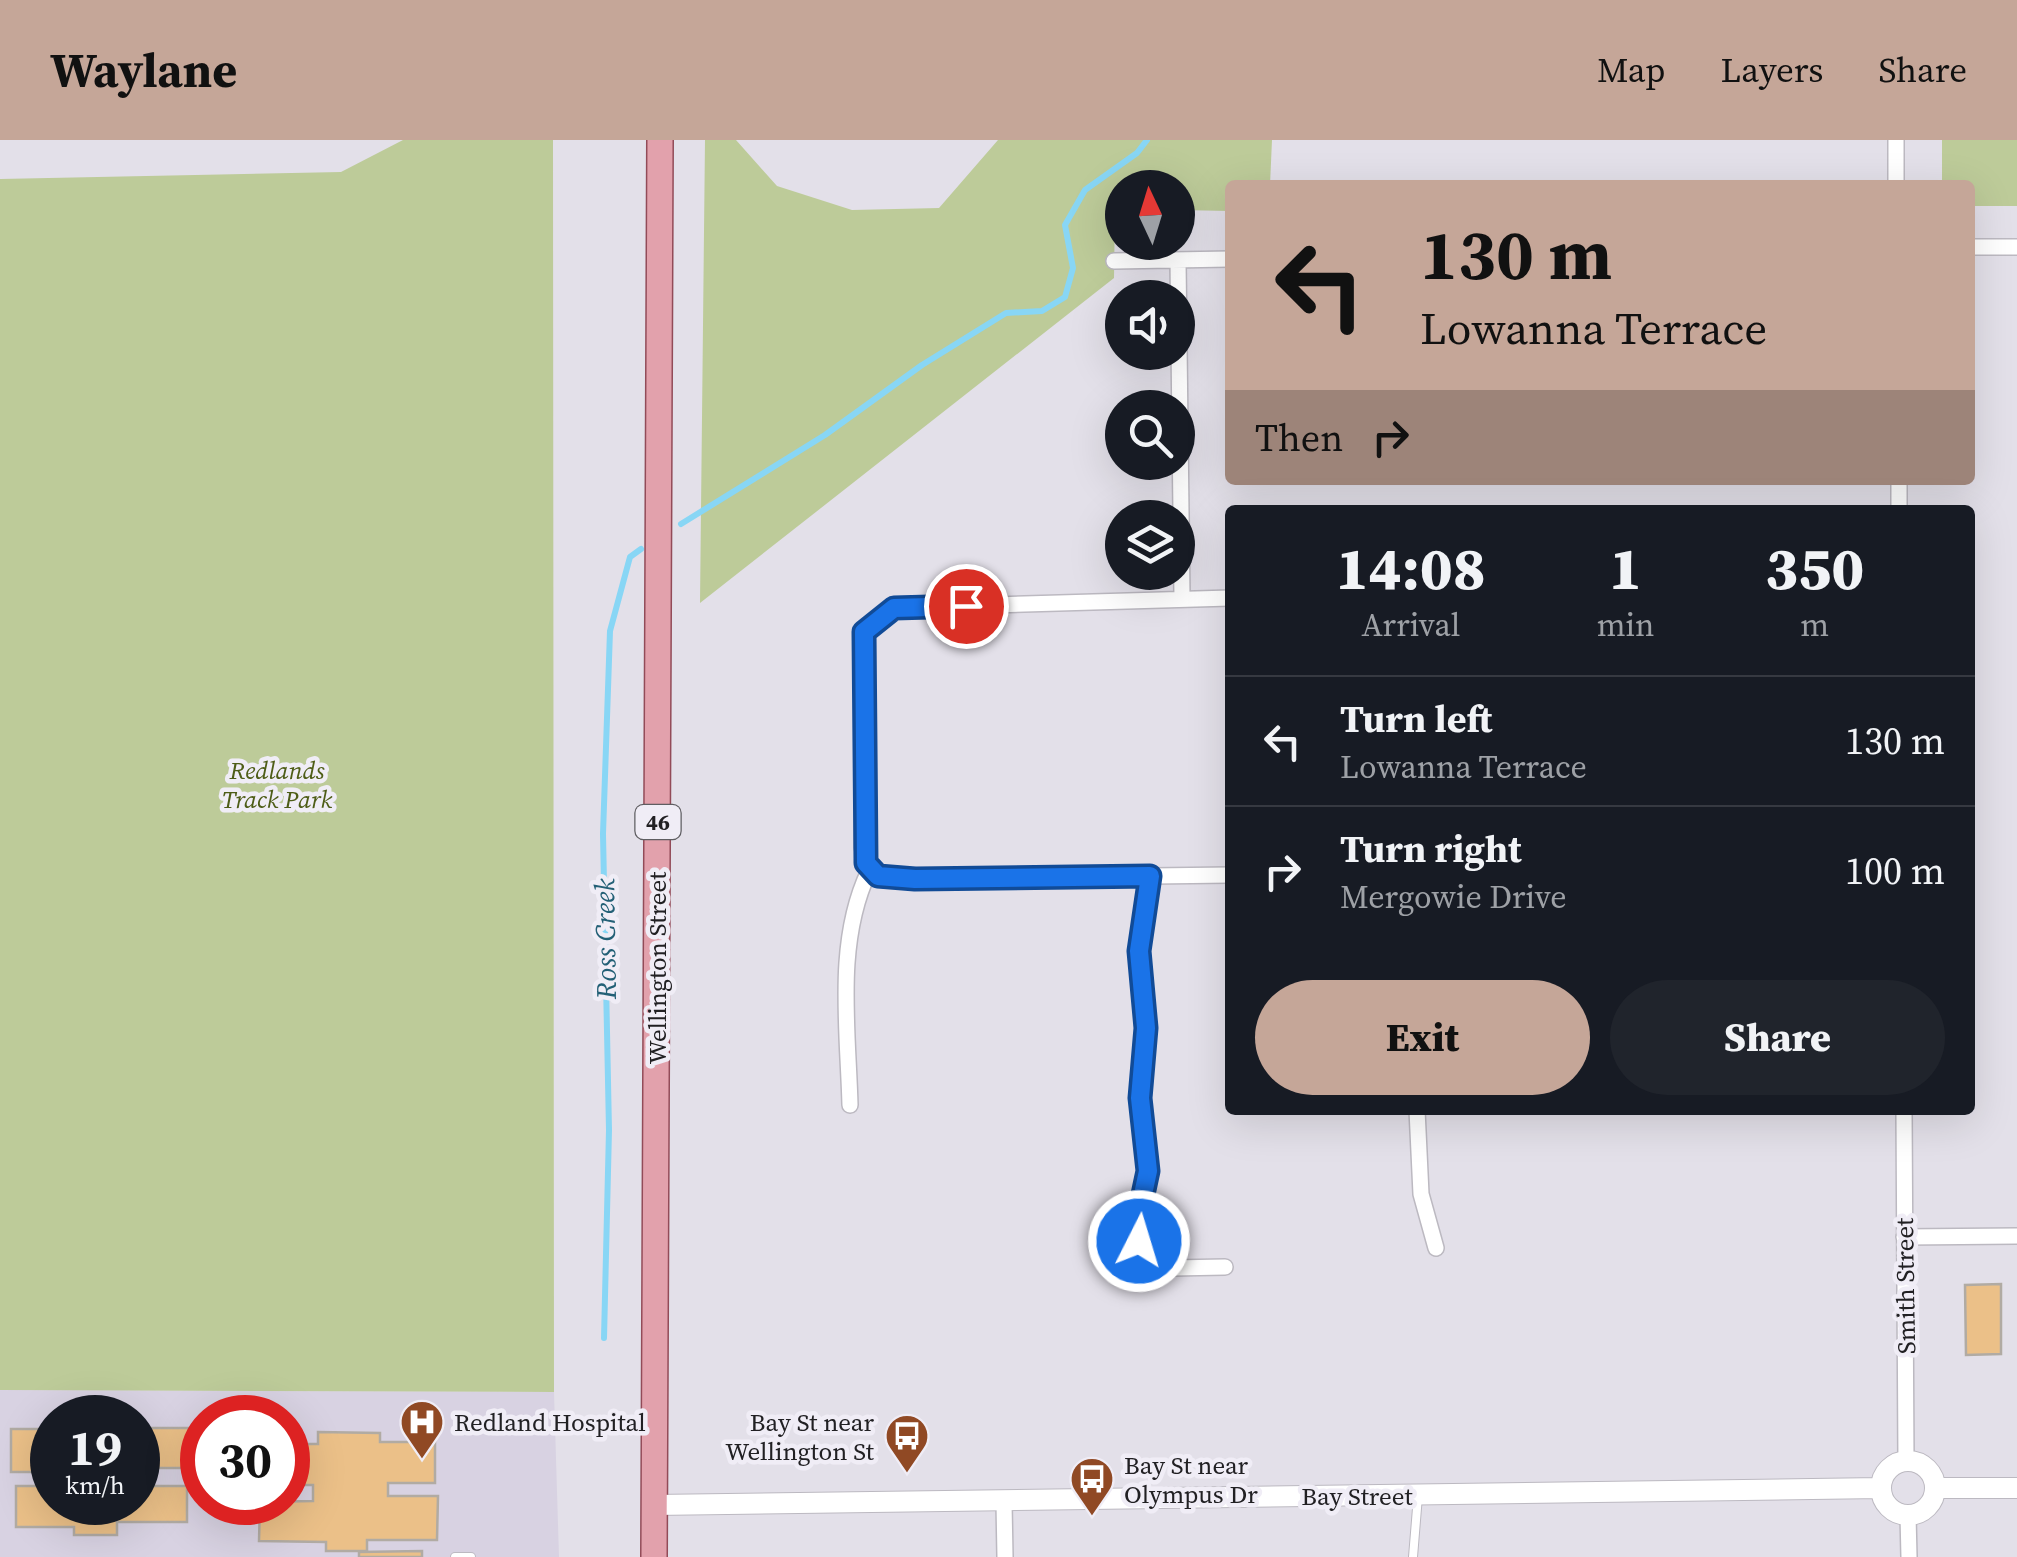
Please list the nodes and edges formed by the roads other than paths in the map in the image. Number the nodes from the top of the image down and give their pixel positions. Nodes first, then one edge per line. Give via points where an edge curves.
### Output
1 (660, 140) edge
2 (1896, 140) edge
3 (1896, 180) edge
4 (2017, 247) edge
5 (1975, 248) edge
6 (1178, 260) joint
7 (1195, 260) edge
8 (1225, 260) edge
9 (1114, 261) dead end
10 (1182, 598) junction
11 (1225, 598) edge
12 (870, 871) junction
13 (1225, 875) edge
14 (1150, 876) junction
15 (850, 1105) dead end
16 (1417, 1115) edge
17 (1904, 1115) edge
18 (2017, 1236) edge
19 (1904, 1237) junction
20 (1436, 1248) dead end
21 (1225, 1268) dead end
22 (1906, 1461) junction
23 (1880, 1488) junction
24 (1935, 1488) junction
25 (2017, 1488) edge
26 (1418, 1496) junction
27 (1004, 1503) junction
28 (654, 1504) junction
29 (1908, 1516) junction
30 (455, 1557) edge
31 (471, 1557) edge
32 (654, 1557) edge
33 (1005, 1557) edge
34 (1413, 1557) edge
35 (1909, 1557) edge

1 - 28 main road, Wellington Street / 46
2 - 3 street
4 - 5 street
6 - 9 street
6 - 10 street
7 - 8 street
10 - 11 street
10 - 12 street via 894,608 864,632 862,848
12 - 14 street via 915,879
12 - 15 street via 855,910 846,977
13 - 14 street
14 - 21 street via 1139,951 1146,1040 1140,1098 1148,1171 1139,1241 1152,1260 1173,1268
16 - 20 street via 1421,1194
17 - 19 street, Smith Street
18 - 19 street
19 - 22 street, Smith Street
22 - 23 street via 1888,1469
22 - 24 street via 1926,1468
23 - 26 street, Bay Street
23 - 29 street via 1892,1510
24 - 25 street
24 - 29 street via 1927,1507
26 - 27 street, Bay Street
26 - 34 lane
27 - 28 street, Bay Street
27 - 33 street
28 - 32 main road, Wellington Street / 46
29 - 35 street
30 - 31 lane

